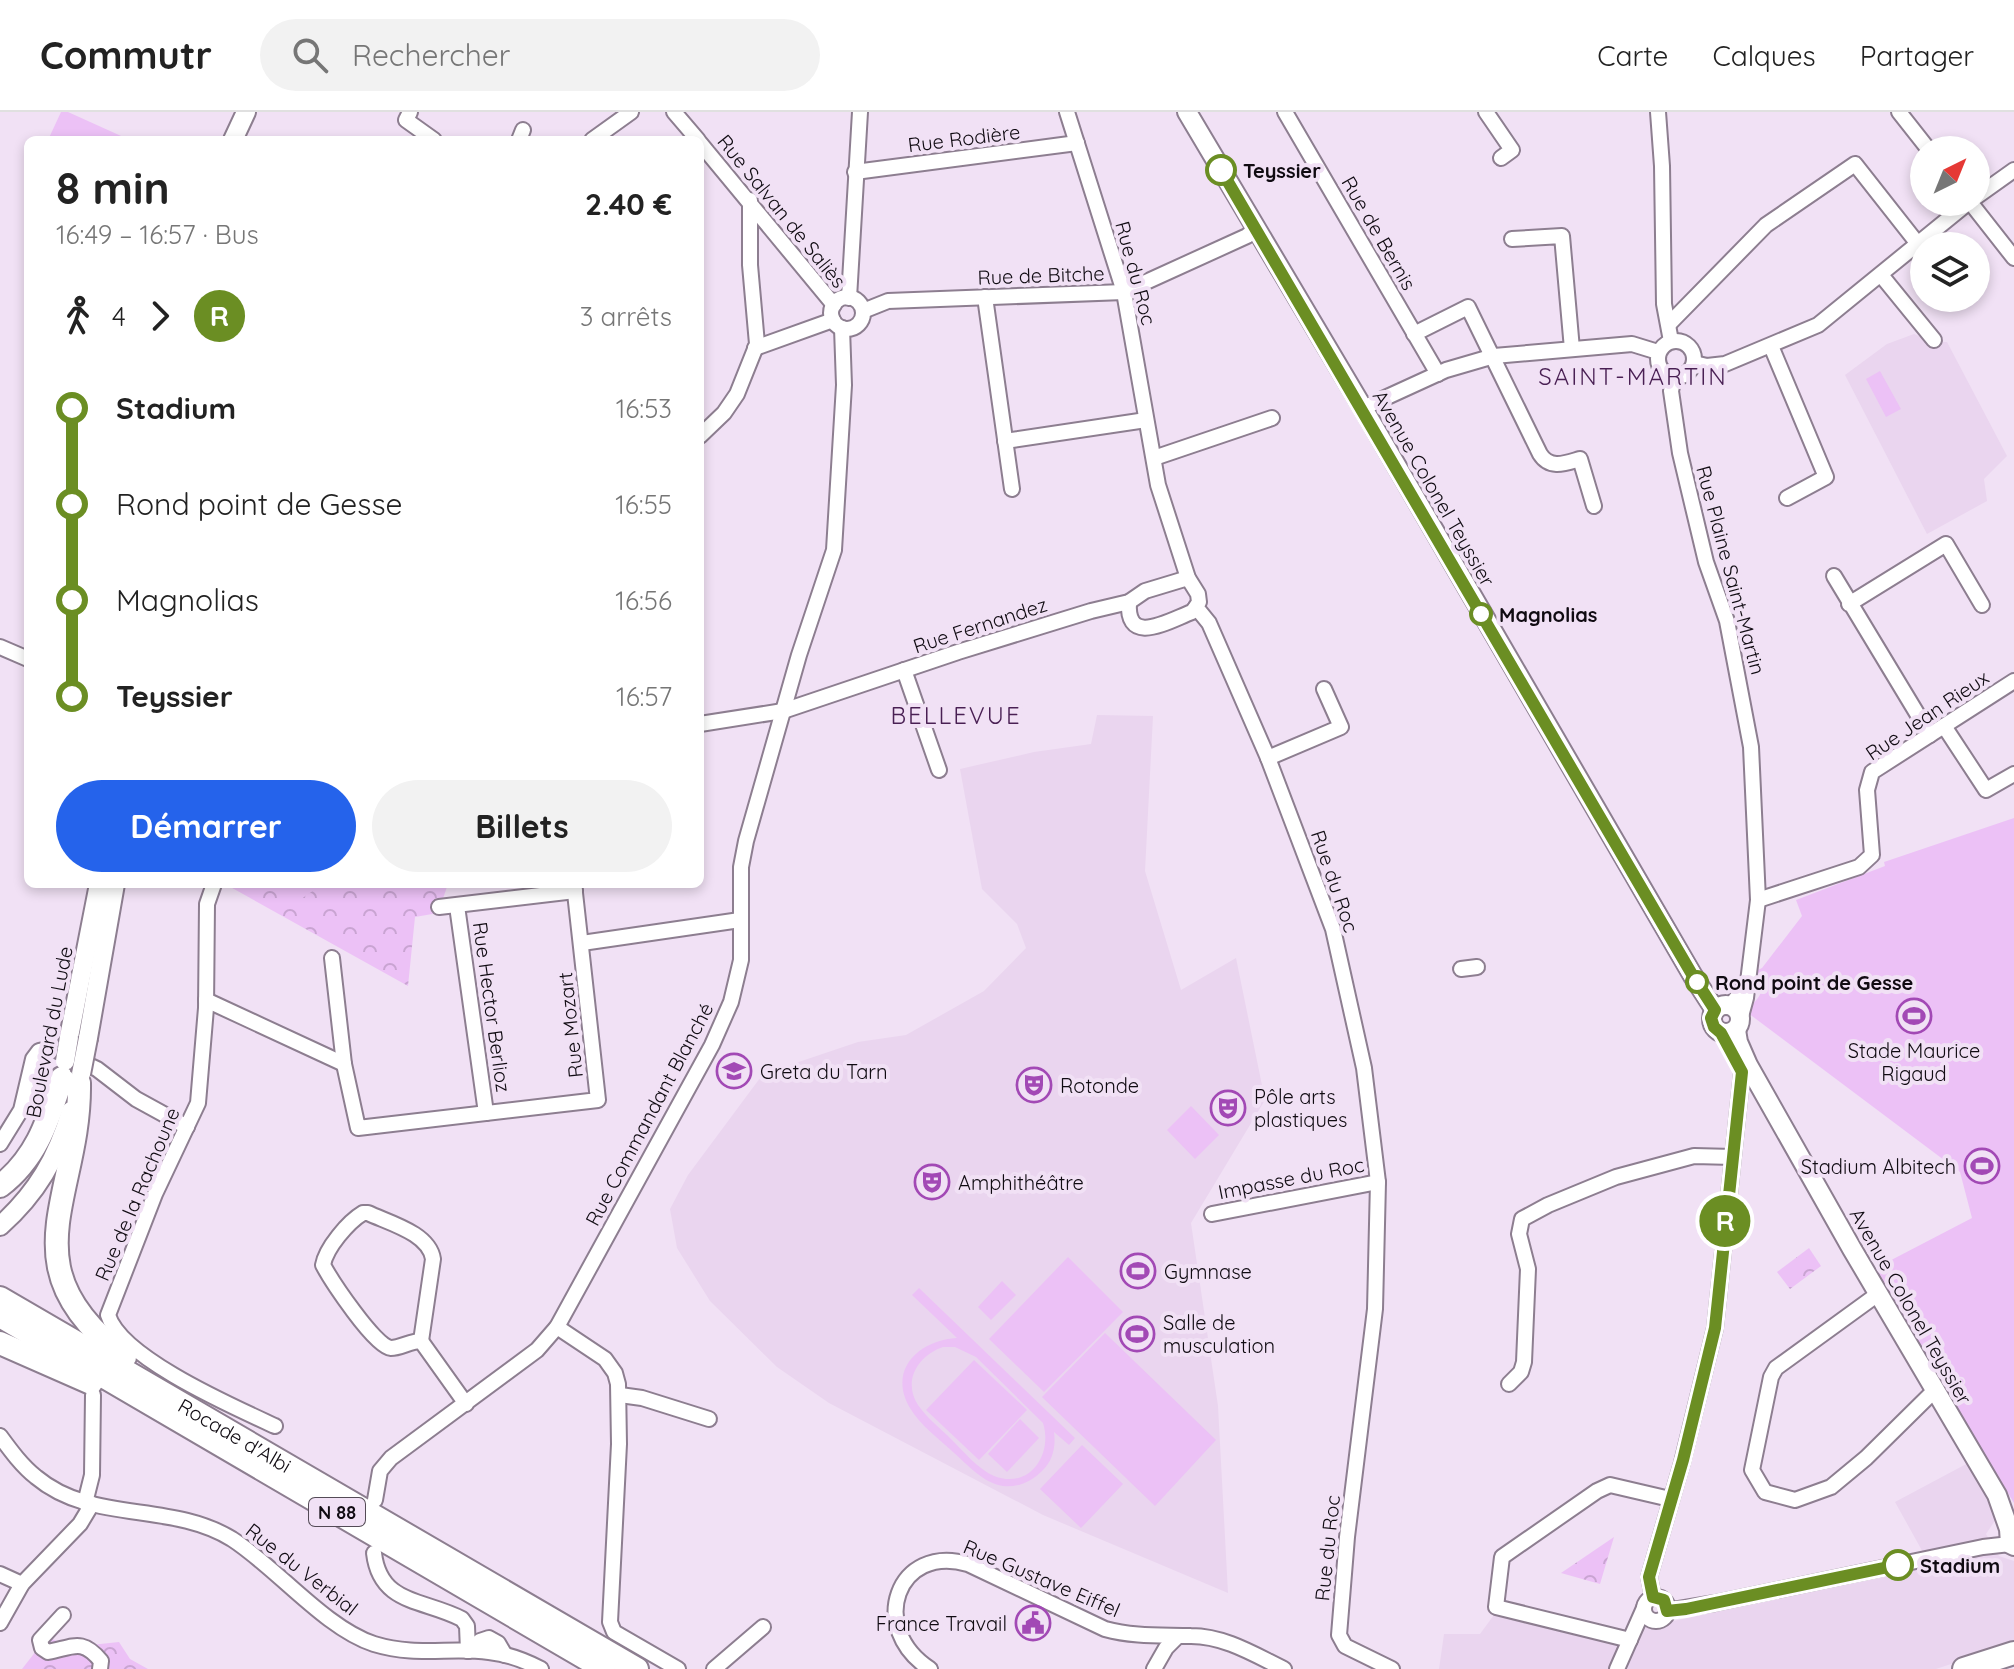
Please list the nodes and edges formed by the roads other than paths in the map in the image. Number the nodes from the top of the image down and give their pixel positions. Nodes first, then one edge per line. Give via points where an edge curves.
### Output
1 (246, 112) edge
2 (410, 112) edge
3 (631, 112) edge
4 (674, 112) edge
5 (860, 112) edge
6 (1067, 112) edge
7 (1187, 112) edge
8 (1285, 112) edge
9 (1486, 112) edge
10 (1658, 112) edge
11 (1899, 112) edge
12 (235, 136) edge
13 (428, 136) edge
14 (598, 136) edge
15 (695, 136) edge
16 (1918, 136) edge
17 (1077, 143) junction
18 (704, 147) edge
19 (1501, 158) dead end
20 (2014, 170) edge
21 (855, 172) junction
22 (1990, 187) edge
23 (750, 200) junction
24 (1952, 216) edge
25 (1980, 216) edge
26 (1256, 228) junction
27 (1933, 232) edge
28 (1910, 234) edge
29 (1512, 239) dead end
30 (1910, 251) edge
31 (2014, 258) edge
32 (1881, 275) junction
33 (1124, 292) junction
34 (985, 297) junction
35 (849, 298) junction
36 (863, 311) junction
37 (836, 318) junction
38 (1669, 324) junction
39 (1414, 334) junction
40 (1934, 340) dead end
41 (1671, 341) junction
42 (1771, 346) junction
43 (755, 348) junction
44 (1572, 349) junction
45 (1658, 352) junction
46 (1494, 356) junction
47 (1694, 363) junction
48 (1438, 374) junction
49 (1674, 378) junction
50 (1363, 408) junction
51 (1272, 418) dead end
52 (1146, 420) junction
53 (704, 432) edge
54 (1005, 441) junction
55 (1154, 458) junction
56 (1012, 489) dead end
57 (1787, 498) dead end
58 (1594, 506) dead end
59 (1834, 576) dead end
60 (1188, 578) junction
61 (1129, 602) junction
62 (1849, 604) junction
63 (1982, 605) dead end
64 (1196, 607) junction
65 (904, 670) junction
66 (2014, 681) edge
67 (1324, 689) dead end
68 (783, 711) junction
69 (704, 723) edge
70 (1944, 726) junction
71 (1930, 735) junction
72 (1268, 758) junction
73 (939, 770) dead end
74 (2014, 774) edge
75 (98, 888) edge
76 (114, 888) edge
77 (213, 888) edge
78 (569, 888) edge
79 (575, 888) edge
80 (1758, 900) junction
81 (457, 906) junction
82 (439, 907) dead end
83 (740, 920) junction
84 (582, 943) junction
85 (332, 958) dead end
86 (1477, 967) dead end
87 (1461, 969) dead end
88 (206, 1000) junction
89 (1728, 1020) junction
90 (79, 1038) junction
91 (344, 1064) junction
92 (1742, 1072) junction
93 (72, 1074) junction
94 (1763, 1090) junction
95 (486, 1113) junction
96 (187, 1127) junction
97 (0, 1144) edge
98 (1733, 1157) junction
99 (1378, 1182) junction
100 (0, 1186) edge
101 (1212, 1214) dead end
102 (0, 1226) edge
103 (1878, 1294) junction
104 (0, 1298) edge
105 (0, 1316) edge
106 (557, 1327) junction
107 (421, 1341) junction
108 (0, 1343) edge
109 (1509, 1384) dead end
110 (1935, 1390) junction
111 (93, 1395) dead end
112 (620, 1395) junction
113 (178, 1401) junction
114 (466, 1404) junction
115 (155, 1406) junction
116 (709, 1419) dead end
117 (275, 1426) dead end
118 (2, 1442) edge
119 (1670, 1499) junction
120 (375, 1500) dead end
121 (89, 1504) junction
122 (2012, 1545) edge
123 (374, 1553) dead end
124 (0, 1574) edge
125 (22, 1584) junction
126 (1650, 1609) junction
127 (63, 1615) dead end
128 (0, 1623) edge
129 (763, 1627) dead end
130 (1177, 1637) junction
131 (1630, 1640) junction
132 (468, 1651) junction
133 (2014, 1653) edge
134 (100, 1669) edge
135 (541, 1669) edge
136 (604, 1669) edge
137 (637, 1669) edge
138 (678, 1669) edge
139 (714, 1669) edge
140 (930, 1669) edge
141 (1154, 1669) edge
142 (1284, 1669) edge
143 (1392, 1669) edge
144 (1619, 1669) edge
145 (1964, 1669) edge

1 - 12 main road
2 - 13 street via 406,120
3 - 14 street
4 - 15 street, Rue Salvan de Saliès
5 - 21 street
6 - 17 street, Rue du Roc
7 - 26 main road, Avenue Colonel Teyssier
8 - 39 street, Rue de Bernis
9 - 19 street via 1512,150
10 - 38 street
11 - 16 street
17 - 21 street, Rue Rodière
17 - 33 street, Rue du Roc
18 - 23 street, Rue Salvan de Saliès
20 - 22 street
21 - 35 street
23 - 37 street, Rue Salvan de Saliès
23 - 43 street
24 - 27 street
25 - 31 street
26 - 33 street, Rue de Bitche
26 - 50 main road, Avenue Colonel Teyssier
28 - 38 street via 1855,164 1766,225
29 - 44 street via 1562,236
30 - 32 street
32 - 40 street
32 - 42 street via 1818,325
33 - 34 street, Rue de Bitche
33 - 52 street, Rue du Roc
34 - 36 street, Rue de Bitche via 888,301
34 - 54 street
35 - 36 street
35 - 37 street via 840,299
36 - 37 street via 858,325
37 - 43 street
37 - 68 street, Rue Commandant Blanché via 844,385 834,550
38 - 41 street
39 - 46 street via 1468,307
39 - 48 street, Rue de Bernis
41 - 45 street
41 - 47 street via 1688,346
42 - 47 street via 1716,366
42 - 57 street via 1826,477
43 - 53 street via 737,394
44 - 45 street via 1632,344
44 - 46 street
45 - 49 street via 1660,369
46 - 48 street
46 - 58 street via 1544,461 1580,459
47 - 49 street via 1688,373
48 - 50 street
49 - 80 street, Rue Plaine Saint-Martin via 1671,391 1680,453 1741,684 1751,747
50 - 89 main road, Avenue Colonel Teyssier via 1497,642
51 - 55 street
52 - 54 street
52 - 55 street, Rue du Roc
54 - 56 street
55 - 60 street, Rue du Roc via 1169,526
59 - 62 street
60 - 61 street, Rue Fernandez via 1145,591
60 - 64 street, Rue du Roc via 1198,594
61 - 64 street via 1129,618 1144,629
61 - 65 street, Rue Fernandez
62 - 63 street via 1946,544
62 - 71 street
64 - 72 street, Rue du Roc via 1209,623
65 - 68 street, Rue Fernandez
65 - 73 street
66 - 70 street, Rue Jean Rieux
67 - 72 street via 1341,727
68 - 69 street, Rue Fernandez
68 - 83 street, Rue Commandant Blanché via 746,841
70 - 71 street, Rue Jean Rieux
70 - 74 street via 1986,790
71 - 80 street, Rue Jean Rieux via 1872,772 1867,790 1872,855 1859,867
72 - 99 street, Rue du Roc via 1333,929 1362,1059
75 - 90 main road, Boulevard du Lude
76 - 90 main road, Boulevard du Lude
77 - 88 street, Rue de la Rachoune via 207,904
78 - 81 street
79 - 84 street
80 - 89 street, Rue Plaine Saint-Martin via 1747,983
81 - 82 street
81 - 95 street, Rue Hector Berlioz
83 - 84 street, Rue Mozart
83 - 106 street, Rue Commandant Blanché via 741,960 731,1002 712,1045
84 - 95 street, Rue Mozart via 598,1100
85 - 91 street, Rue Mozart
86 - 87 street
88 - 91 street
88 - 96 street, Rue de la Rachoune via 199,1096
89 - 92 main road, Avenue Colonel Teyssier
89 - 94 main road, Avenue Colonel Teyssier
90 - 93 main road, Boulevard du Lude, bridge
91 - 95 street, Rue Mozart via 358,1128
92 - 94 main road, Avenue Colonel Teyssier
92 - 98 street
93 - 100 highway via 34,1151
93 - 102 main road, Boulevard du Lude via 35,1186
93 - 113 highway via 79,1110 58,1209 59,1269 85,1322
94 - 103 main road, Avenue Colonel Teyssier
96 - 97 street via 136,1099 97,1069 52,1048 33,1059 21,1110
96 - 117 street, Rue de la Rachoune via 108,1315 111,1326 127,1344 176,1375
98 - 109 street via 1694,1156 1616,1177 1522,1219 1519,1234 1528,1269 1524,1362
98 - 119 street via 1715,1328
99 - 101 street, Impasse du Roc
99 - 143 street, Rue du Roc via 1375,1309 1339,1635 1345,1646
103 - 110 main road, Avenue Colonel Teyssier
103 - 110 street via 1776,1368 1752,1470 1758,1482 1765,1492 1795,1500 1831,1487
104 - 113 highway, Rocade d'Albi / N 88
105 - 115 highway, Rocade d'Albi / N 88
106 - 112 street via 605,1359
106 - 114 street, Rue Commandant Blanché via 537,1350
107 - 107 street via 433,1259 430,1247 363,1213 329,1250 323,1265 382,1345
107 - 114 street
108 - 115 highway via 140,1407
110 - 122 main road, Avenue Colonel Teyssier via 1997,1495
111 - 121 street
112 - 116 street
112 - 138 street via 610,1622 614,1632
113 - 137 highway, Rocade d'Albi / N 88
114 - 120 street, Rue Commandant Blanché via 385,1464
115 - 136 highway, Rocade d'Albi / N 88
118 - 121 street, Rue du Verbial via 37,1478
119 - 126 street via 1649,1577
119 - 131 street via 1610,1485 1502,1557 1496,1607
121 - 125 street via 80,1524
121 - 132 street, Rue du Verbial via 181,1517 232,1539 344,1629 372,1643 428,1653
122 - 126 street via 1667,1611 1664,1600
123 - 132 street via 380,1579 393,1592 462,1619
124 - 125 street
125 - 128 street
126 - 131 street
126 - 144 street
127 - 134 street via 40,1640 42,1648 90,1648 101,1661
129 - 139 street
130 - 140 street, Rue Gustave Eiffel via 1105,1629 968,1564 938,1561 905,1581 895,1605 901,1639
130 - 141 street
130 - 142 street, Rue Gustave Eiffel via 1239,1647
131 - 144 street
132 - 135 street, Rue du Verbial via 505,1655
133 - 145 highway

